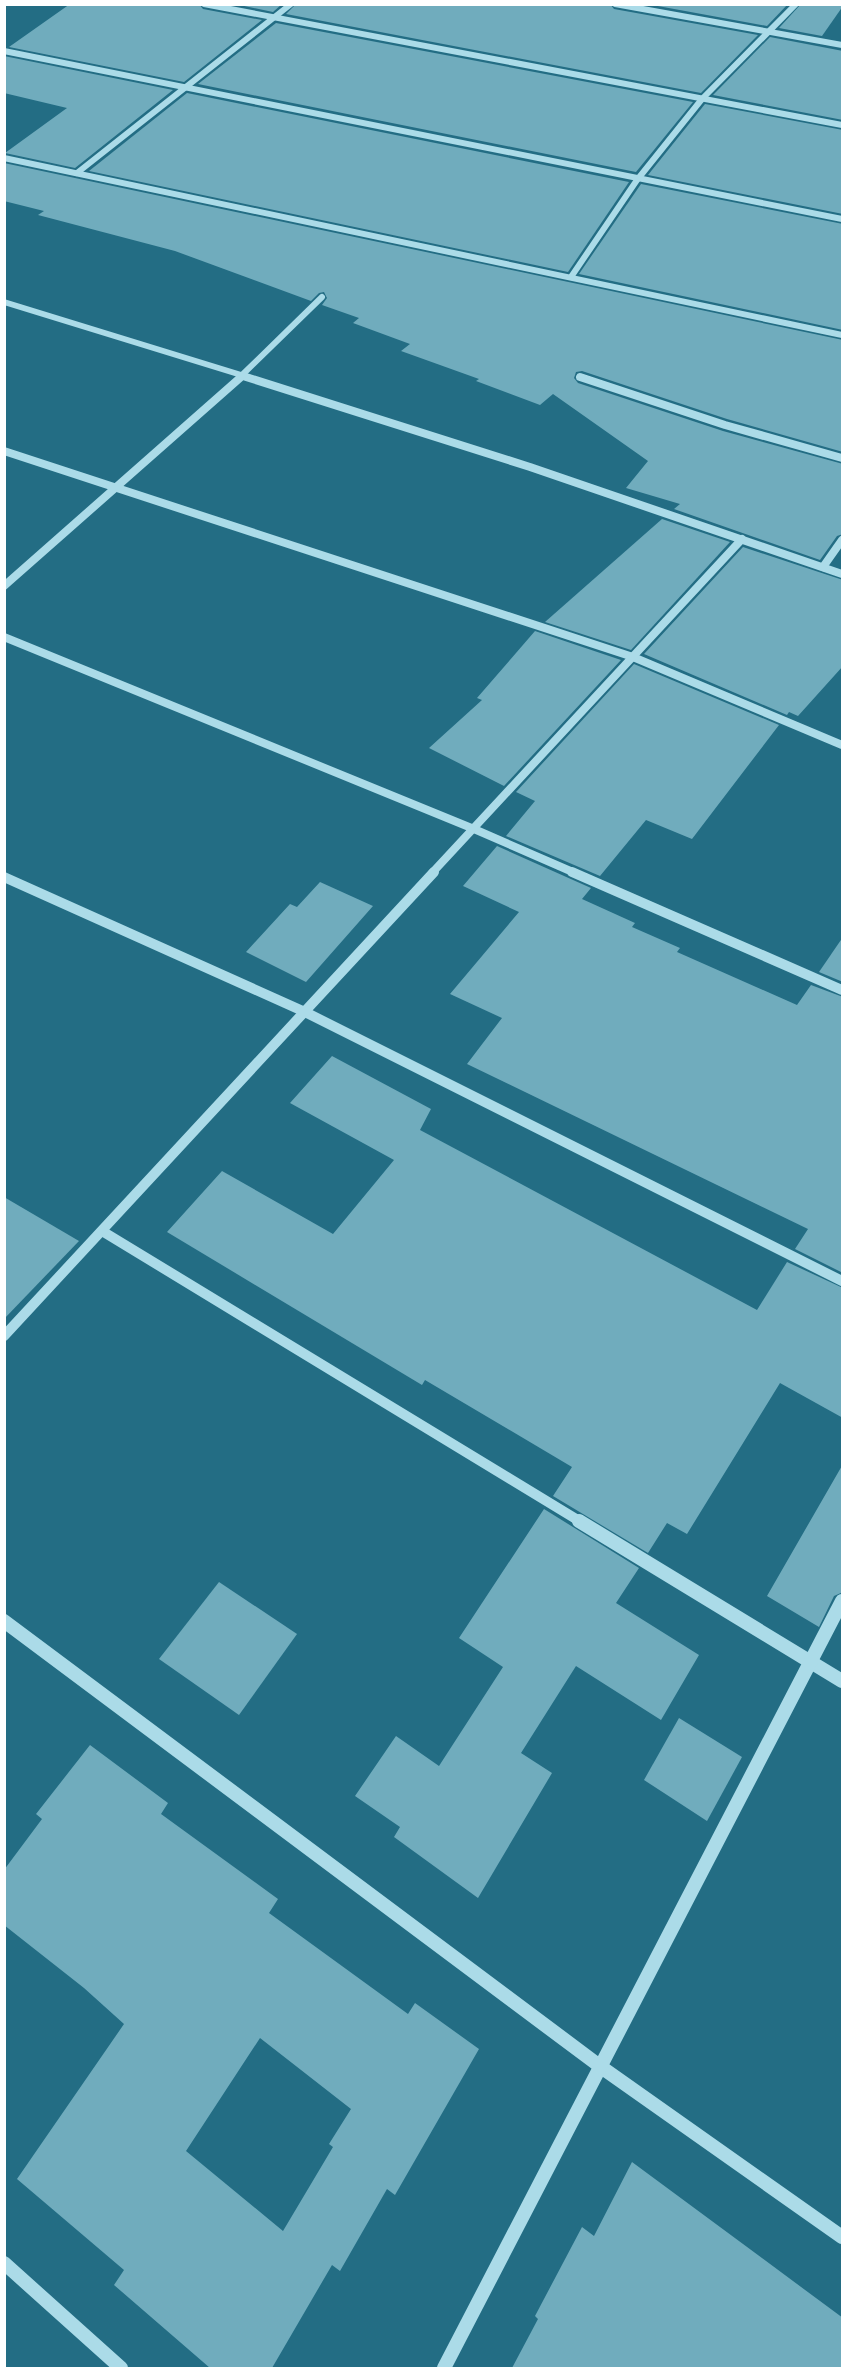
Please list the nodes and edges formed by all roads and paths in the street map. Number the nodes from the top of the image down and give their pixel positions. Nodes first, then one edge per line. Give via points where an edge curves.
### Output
1 (204, 4) edge
2 (291, 4) edge
3 (615, 4) edge
4 (796, 4) edge
5 (275, 18) junction
6 (770, 33) junction
7 (843, 45) edge
8 (4, 51) edge
9 (185, 87) junction
10 (702, 99) junction
11 (843, 125) edge
12 (4, 158) edge
13 (77, 173) junction
14 (637, 180) junction
15 (843, 219) edge
16 (571, 278) junction
17 (322, 297) dead end
18 (4, 302) edge
19 (843, 335) edge
20 (243, 375) junction
21 (580, 377) dead end
22 (4, 451) edge
23 (843, 458) edge
24 (116, 487) junction
25 (742, 539) junction
26 (843, 540) edge
27 (823, 567) junction
28 (843, 574) edge
29 (4, 586) edge
30 (4, 637) edge
31 (633, 657) junction
32 (843, 745) edge
33 (474, 829) junction
34 (4, 877) edge
35 (843, 990) edge
36 (305, 1012) junction
37 (102, 1231) junction
38 (843, 1281) edge
39 (4, 1336) edge
40 (843, 1601) edge
41 (4, 1621) edge
42 (811, 1662) junction
43 (843, 1681) edge
44 (601, 2067) junction
45 (843, 2237) edge
46 (4, 2263) edge
47 (121, 2368) edge
48 (444, 2368) edge

1 - 5 street
2 - 5 street
3 - 6 street
4 - 6 street
5 - 9 street
5 - 10 street
6 - 7 street
6 - 10 street
8 - 9 street
9 - 13 street
9 - 14 street
10 - 11 street
10 - 14 street
12 - 13 street
13 - 16 street
14 - 15 street
14 - 16 street
16 - 19 street
17 - 20 street
18 - 20 street
20 - 24 street
20 - 25 street via 621,496
21 - 23 street via 725,426
22 - 24 street
24 - 29 street
24 - 31 street
25 - 27 street
25 - 31 street
26 - 27 street
27 - 28 street
30 - 33 street
31 - 32 street
31 - 33 street
33 - 35 street
33 - 36 street
34 - 36 street
36 - 37 street
36 - 38 street
37 - 39 street
37 - 42 street
40 - 42 street
41 - 44 street
42 - 43 street
42 - 44 street
44 - 45 street
44 - 48 street
46 - 47 street

